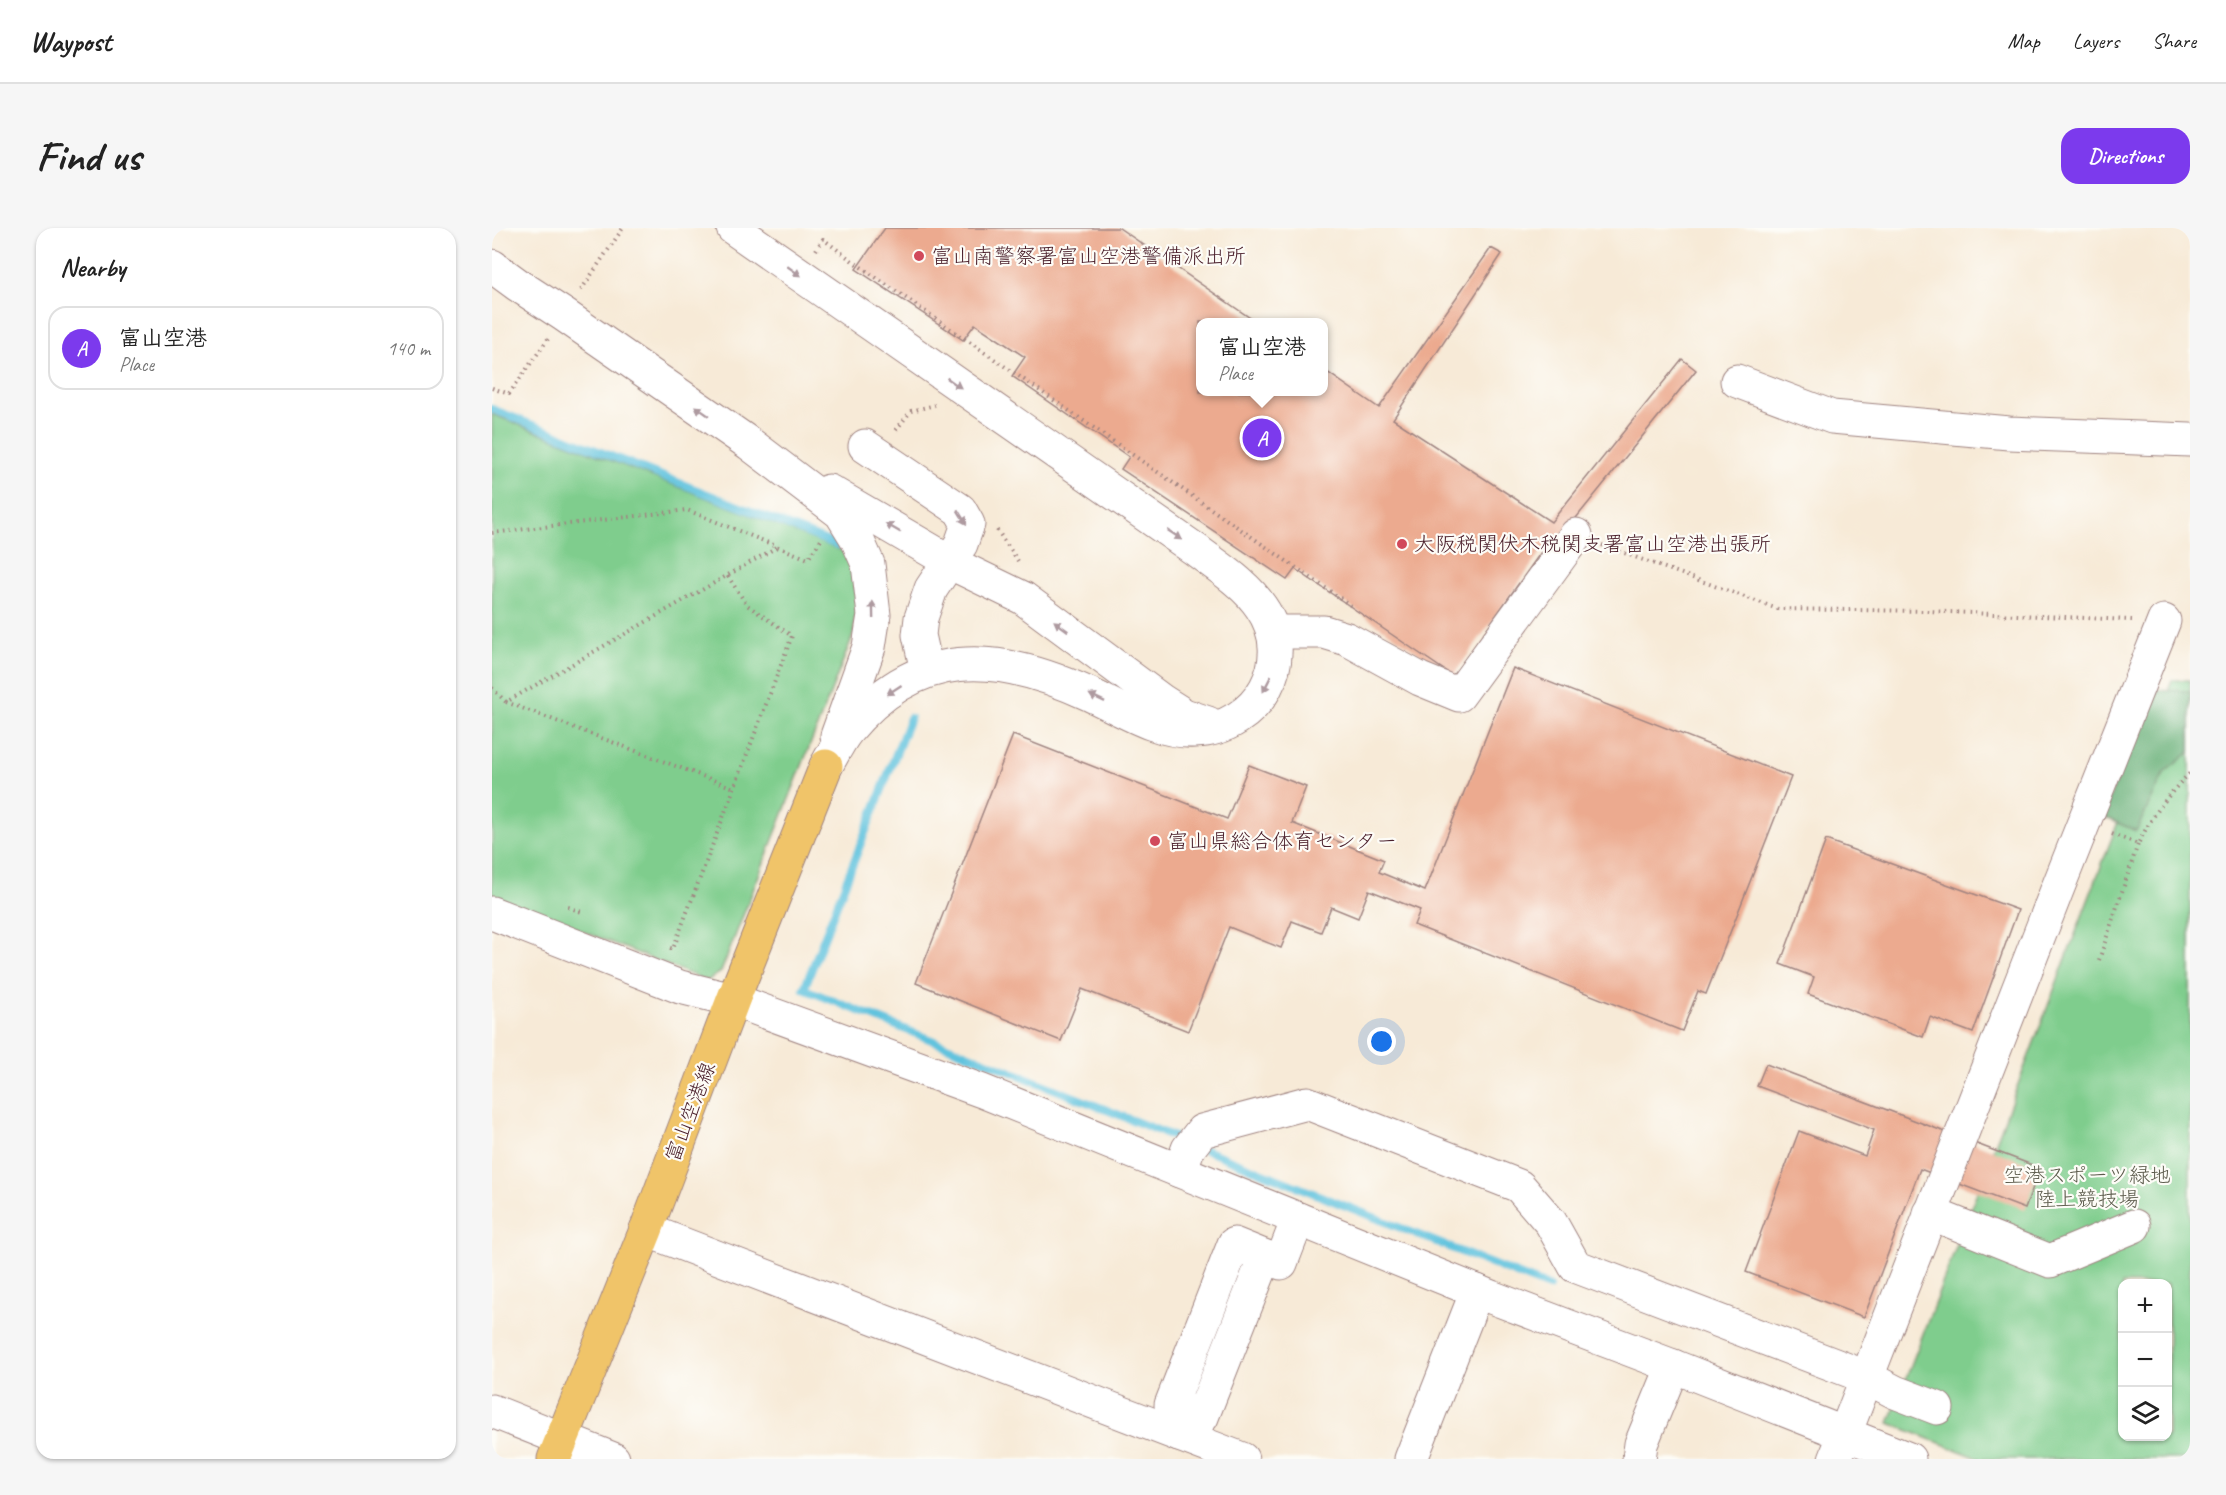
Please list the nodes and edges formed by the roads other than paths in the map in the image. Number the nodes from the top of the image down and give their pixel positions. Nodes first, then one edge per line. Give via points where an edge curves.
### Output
1 (733, 228) edge
2 (492, 260) edge
3 (492, 266) edge
4 (518, 285) junction
5 (1737, 381) dead end
6 (2190, 440) edge
7 (878, 442) road end
8 (750, 444) junction
9 (1576, 535) road end
10 (950, 561) junction
11 (2164, 621) road end
12 (1273, 632) junction
13 (927, 671) junction
14 (1236, 719) junction
15 (826, 766) junction
16 (492, 914) edge
17 (733, 1000) junction
18 (1189, 1152) junction
19 (1930, 1213) junction
20 (1298, 1219) junction
21 (2134, 1226) dead end
22 (646, 1230) junction
23 (1477, 1291) junction
24 (1673, 1366) junction
25 (1866, 1377) junction
26 (1937, 1407) dead end
27 (492, 1411) edge
28 (1184, 1423) junction
29 (1839, 1446) edge
30 (558, 1449) edge
31 (613, 1459) edge
32 (1242, 1459) edge
33 (1411, 1459) edge
34 (1639, 1459) edge
35 (1909, 1459) edge

1 -> 12 street via 1196,550 1241,584 1261,607
2 - 4 street
3 - 4 street
8 -> 4 street
5 - 6 street via 1832,417 2009,433
7 -> 10 street via 960,510 968,524
10 -> 8 street
15 -> 8 street via 869,647 874,615 868,564 841,513
9 - 12 street via 1528,615 1459,695 1420,680 1347,639 1324,632
10 - 13 street via 931,589 921,618 919,635
14 -> 10 street via 1203,723 1184,715 1023,598
11 - 19 street via 2051,887
12 -> 14 street via 1274,668 1253,706
14 -> 13 street via 1197,731 1174,731 1028,670 997,663 965,662
13 -> 15 street via 890,691 864,712
15 - 17 main road, 富山空港線
16 - 17 street via 680,987
17 - 18 street via 982,1091
17 - 22 main road, 富山空港線
18 - 20 street
18 - 25 street via 1202,1131 1307,1103 1519,1186 1551,1223 1575,1266
19 - 21 street via 2050,1261
19 - 25 street
20 - 23 street
20 - 28 street via 1281,1263 1234,1244 1171,1405
22 - 28 street
22 - 30 main road, 富山空港線
23 - 24 street
23 - 33 street
24 - 29 street
24 - 34 street via 1641,1444
25 - 26 street
25 - 29 street
27 - 30 street
28 - 32 street
29 - 35 street
30 - 31 street

